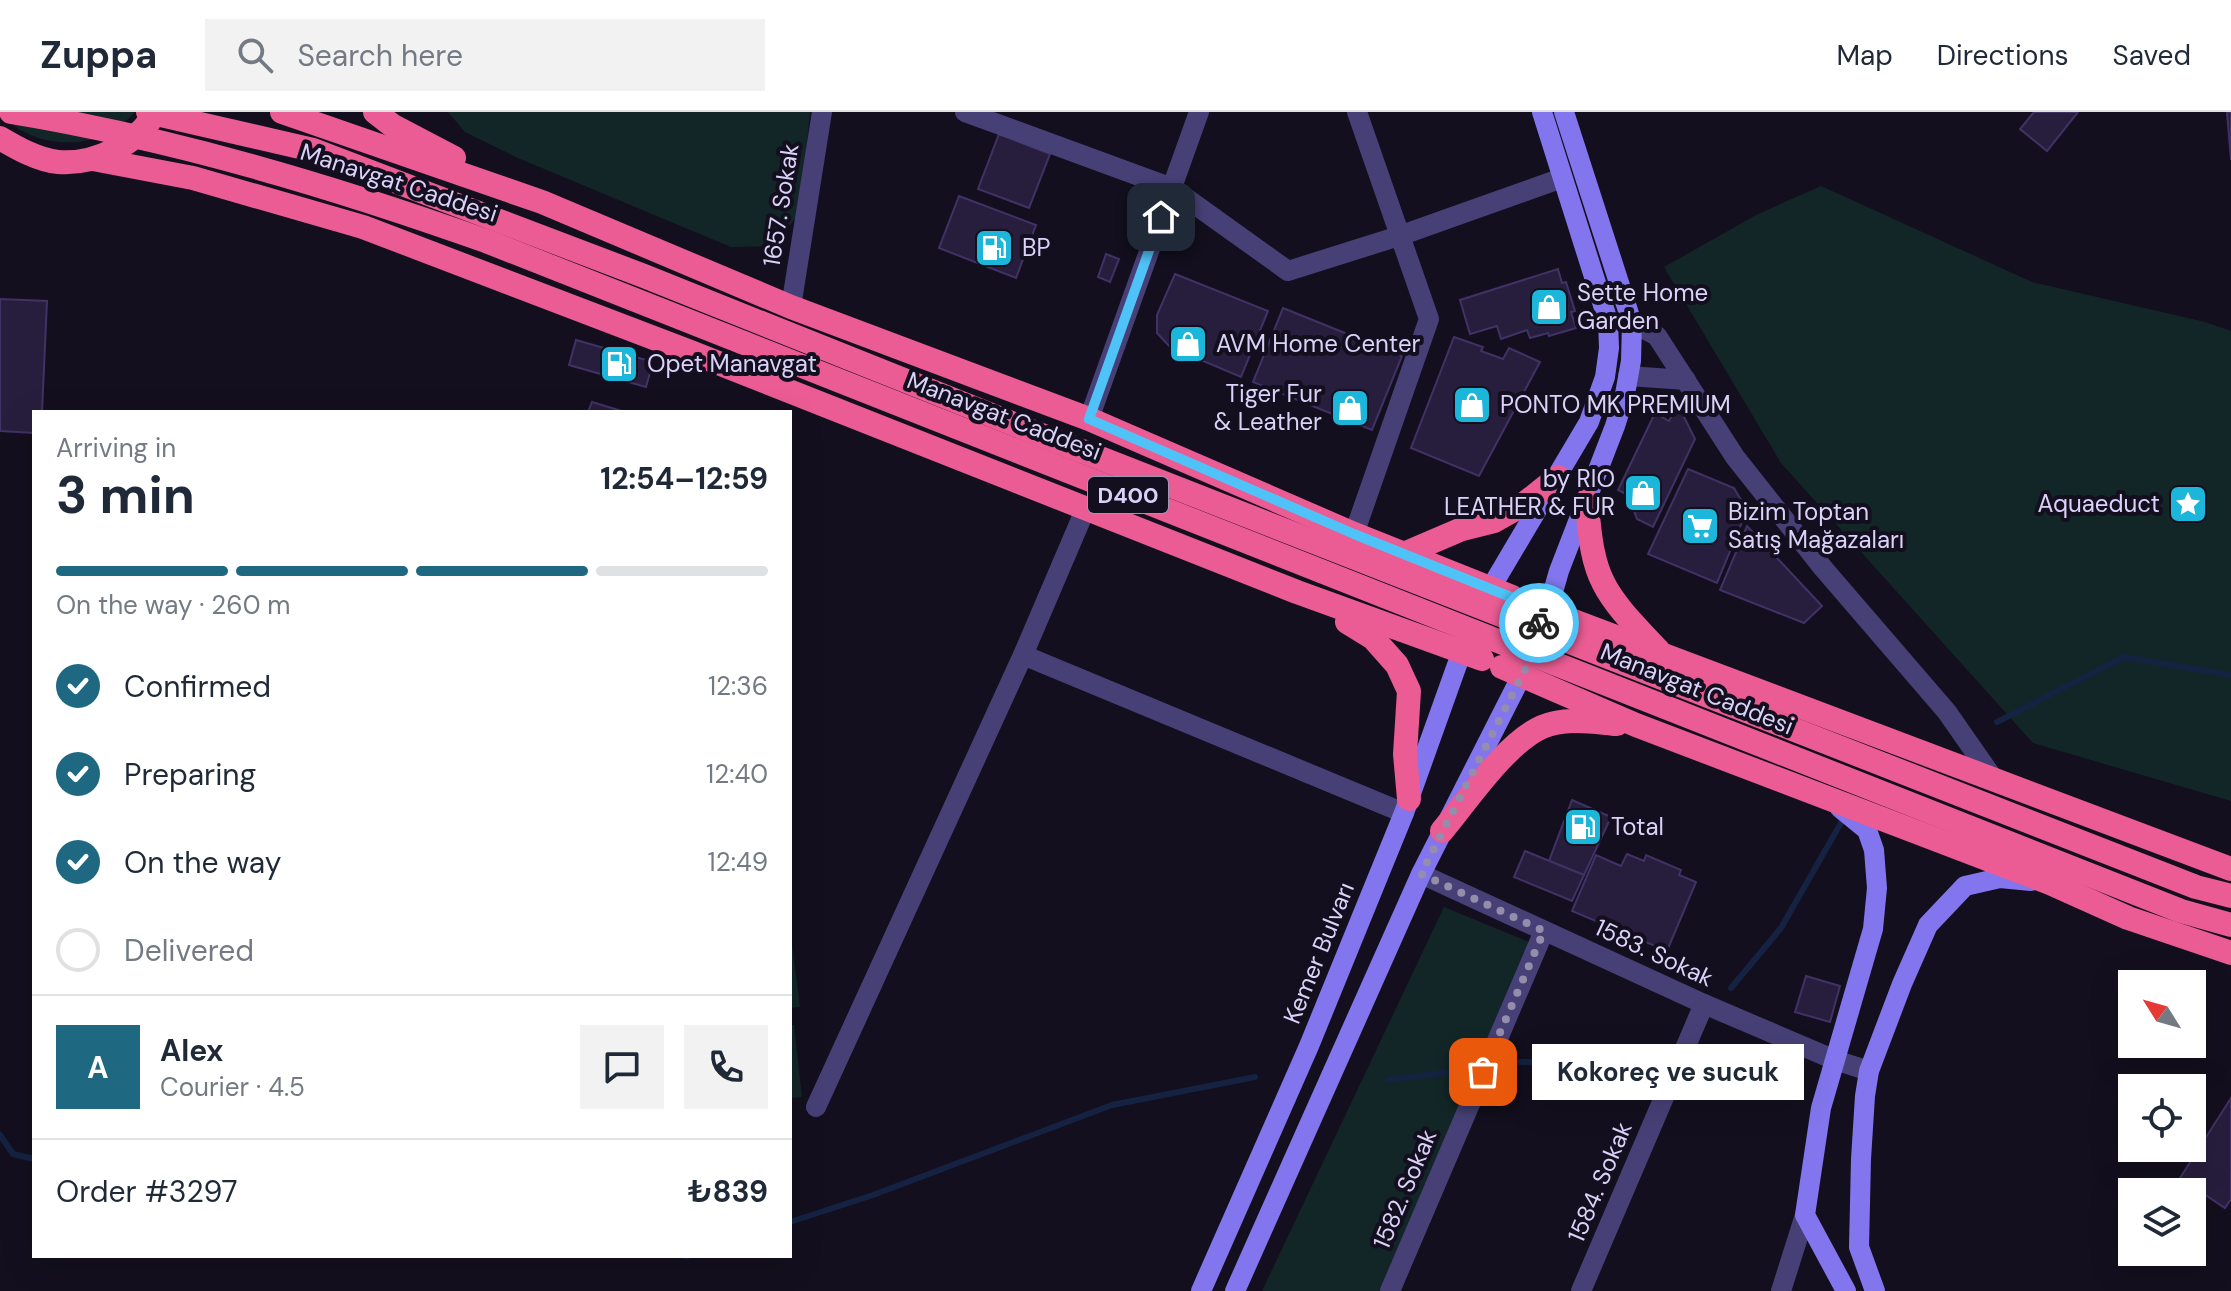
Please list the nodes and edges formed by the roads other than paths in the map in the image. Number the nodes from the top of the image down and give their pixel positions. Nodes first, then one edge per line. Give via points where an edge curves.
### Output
1 (11, 112) edge
2 (148, 112) edge
3 (155, 112) edge
4 (282, 112) edge
5 (375, 112) edge
6 (822, 112) edge
7 (965, 112) edge
8 (1199, 112) edge
9 (1357, 112) edge
10 (1542, 112) edge
11 (1564, 112) edge
12 (0, 138) edge
13 (11, 149) edge
14 (93, 159) junction
15 (1562, 178) junction
16 (1172, 188) junction
17 (542, 202) junction
18 (1399, 236) junction
19 (791, 307) junction
20 (1632, 323) junction
21 (1628, 376) junction
22 (1686, 380) junction
23 (1089, 419) junction
24 (1558, 477) junction
25 (1587, 501) junction
26 (1085, 510) junction
27 (1354, 534) junction
28 (1406, 553) junction
29 (1297, 592) junction
30 (1495, 605) junction
31 (1547, 611) junction
32 (1023, 655) junction
33 (1662, 655) junction
34 (1506, 659) junction
35 (1636, 725) junction
36 (1993, 778) junction
37 (1834, 803) junction
38 (1407, 806) junction
39 (1442, 831) junction
40 (2231, 869) edge
41 (1421, 874) junction
42 (2050, 883) junction
43 (2231, 896) edge
44 (2231, 925) edge
45 (1544, 931) junction
46 (2231, 953) edge
47 (1704, 1004) junction
48 (1835, 1060) junction
49 (1869, 1071) junction
50 (816, 1107) dead end
51 (1805, 1215) junction
52 (1201, 1291) edge
53 (1235, 1291) edge
54 (1390, 1291) edge
55 (1581, 1291) edge
56 (1781, 1291) edge
57 (1846, 1291) edge
58 (1875, 1291) edge

1 - 44 highway, Manavgat Caddesi / D400, bridge via 253,165 486,241 2166,905
2 - 43 highway, Manavgat Caddesi / D400, bridge via 328,155 2196,887
3 - 14 highway via 126,144
4 - 17 highway
5 - 17 highway
6 - 19 street, 1657. Sokak
7 - 16 street
8 - 16 street
9 - 18 street
10 - 15 street
11 - 20 street
12 - 13 highway
13 - 14 highway via 58,162
14 - 26 highway via 193,178 363,227
15 - 18 street
15 - 24 street via 1608,321 1609,348 1589,422
16 - 18 street via 1288,271
16 - 23 street
17 - 19 highway
18 - 27 street via 1429,319
19 - 23 highway
20 - 21 street
20 - 22 street via 1657,336
21 - 22 street
21 - 25 street
22 - 36 street via 1735,457 1947,712
23 - 27 highway
24 - 28 highway via 1494,521
24 - 30 street
25 - 31 street
25 - 33 highway via 1600,579 1613,602
26 - 29 highway
26 - 32 street
27 - 28 highway
28 - 30 highway
29 - 34 highway
29 - 38 highway via 1373,638 1397,665 1409,691
30 - 31 highway
30 - 34 highway via 1470,641
30 - 34 highway via 1532,609 1538,620
31 - 33 highway
31 - 34 street
32 - 38 street
32 - 50 street
33 - 36 highway
34 - 35 highway
34 - 38 street, Kemer Bulvarı
34 - 39 street
35 - 37 highway
35 - 39 highway via 1571,721 1544,726 1517,741
36 - 40 highway
37 - 42 highway
37 - 48 street via 1867,830 1877,888 1873,929
38 - 52 street, Kemer Bulvarı
39 - 41 street
41 - 45 street, 1583. Sokak
41 - 53 street
42 - 46 highway via 2128,918
42 - 49 street via 2000,878 1965,886 1928,925
45 - 47 street, 1583. Sokak
45 - 54 street, 1582. Sokak
47 - 48 street, 1583. Sokak
47 - 55 street, 1584. Sokak
48 - 49 street, 1583. Sokak
48 - 51 street via 1821,1108
49 - 58 street via 1859,1247
51 - 56 street
51 - 57 street

